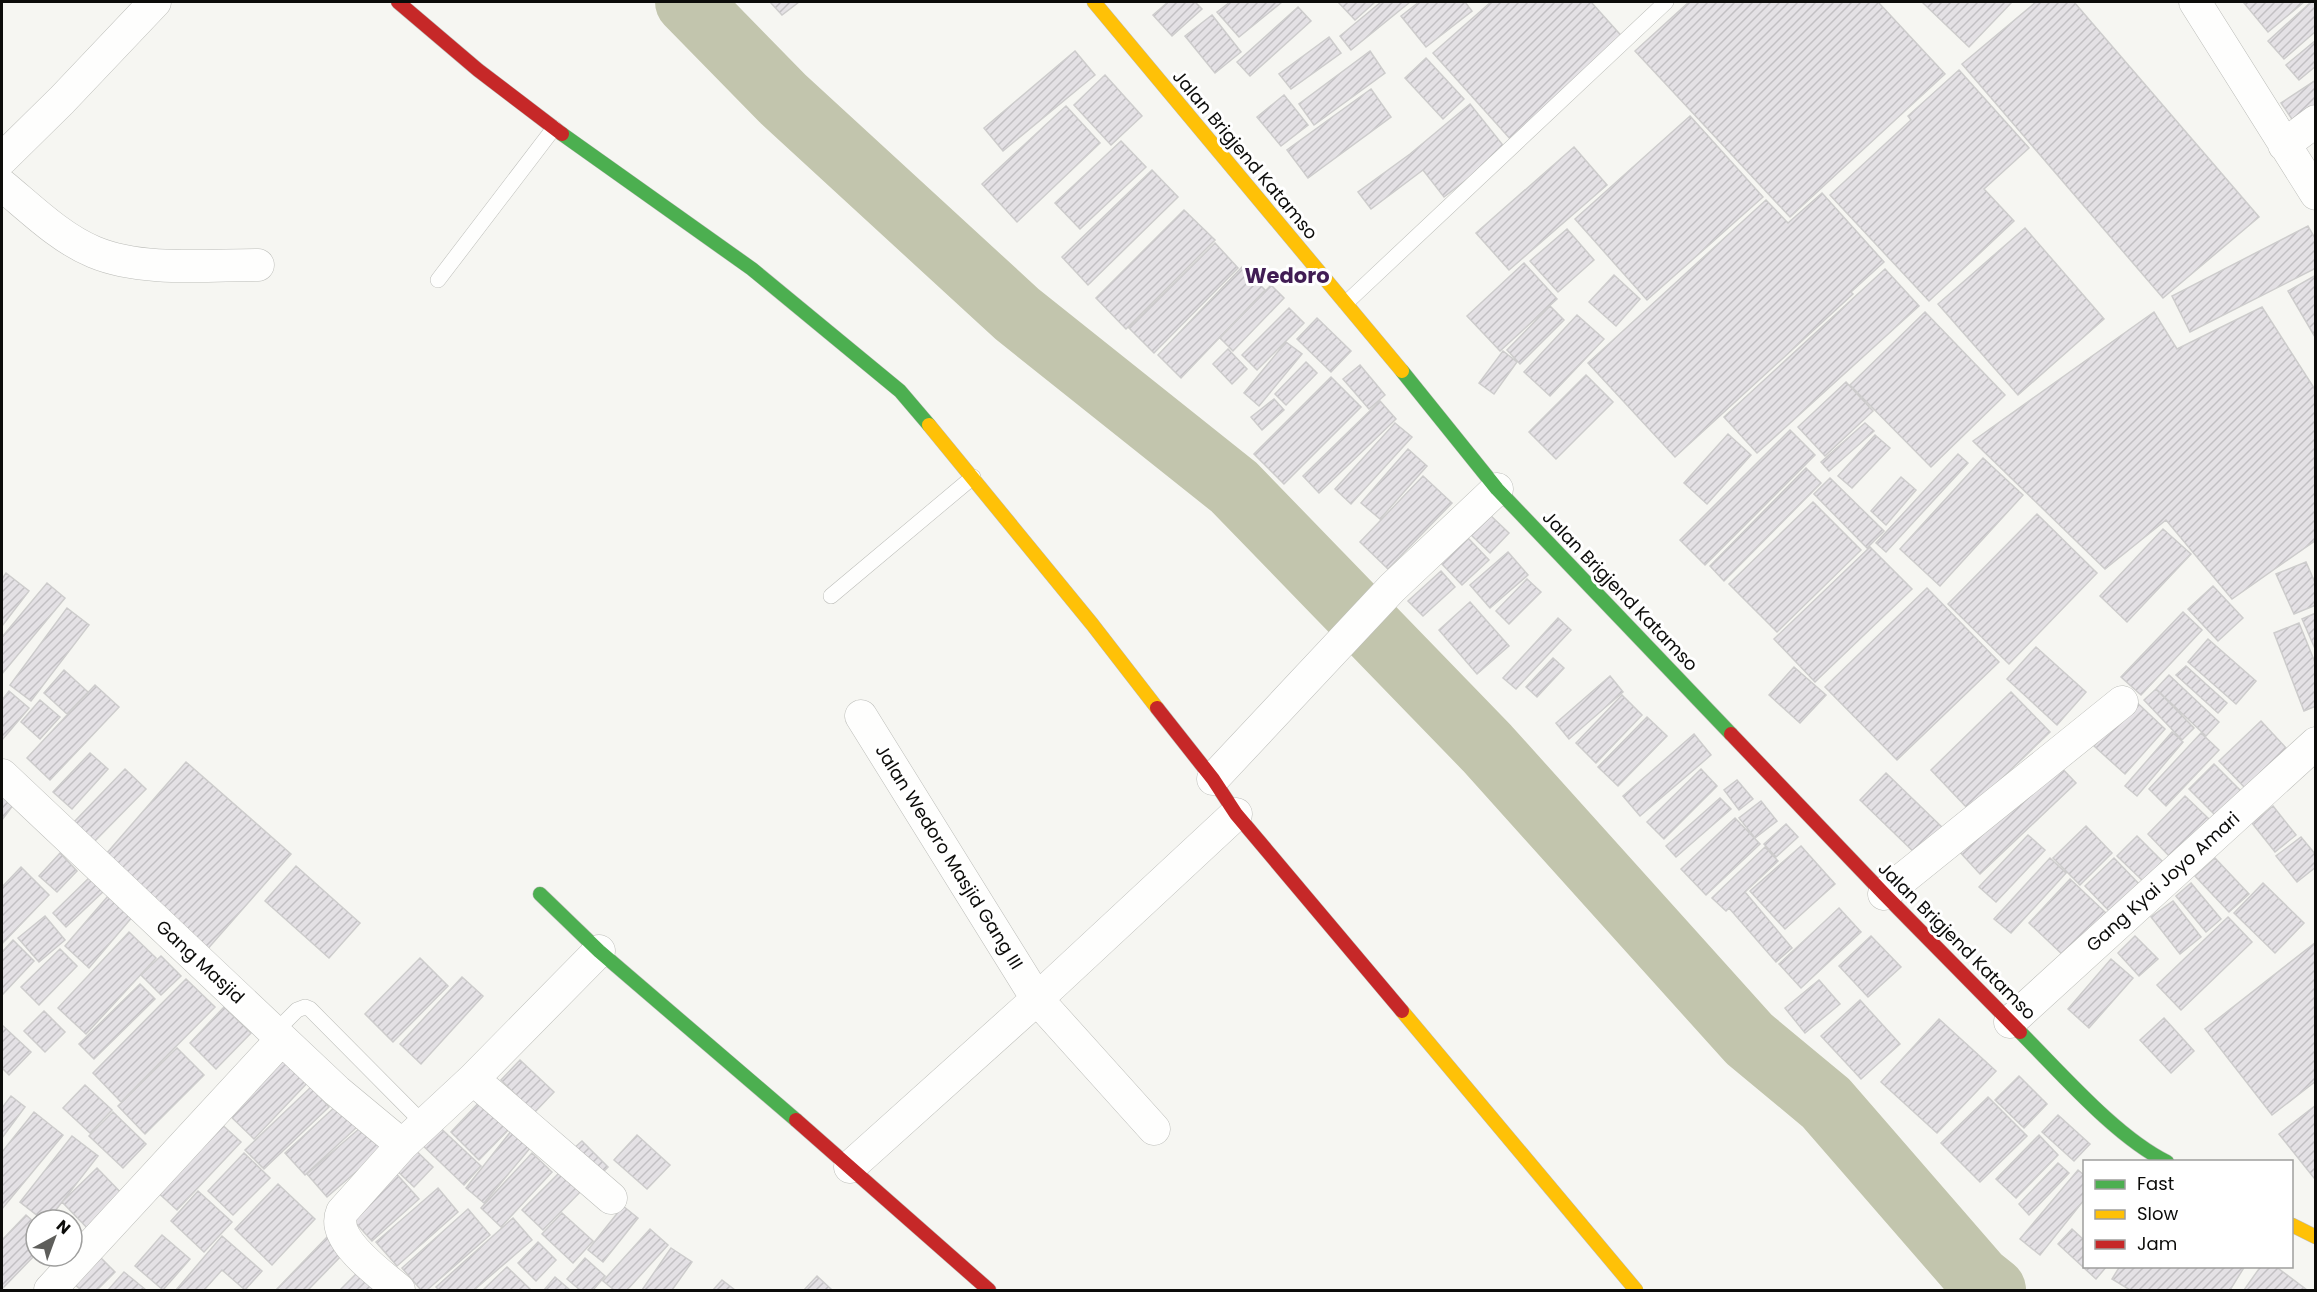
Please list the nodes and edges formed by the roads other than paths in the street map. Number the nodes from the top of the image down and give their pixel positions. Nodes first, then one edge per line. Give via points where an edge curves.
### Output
1 (154, 2) edge
2 (398, 2) edge
3 (1094, 2) edge
4 (1666, 2) edge
5 (2195, 2) edge
6 (2316, 121) edge
7 (554, 128) junction
8 (2284, 145) junction
9 (2, 159) edge
10 (2, 185) edge
11 (2316, 194) edge
12 (258, 265) dead end
13 (438, 280) dead end
14 (1346, 303) junction
15 (973, 477) junction
16 (1497, 489) junction
17 (831, 596) dead end
18 (2122, 702) dead end
19 (861, 716) dead end
20 (2316, 743) edge
21 (2, 775) edge
22 (1213, 779) junction
23 (1236, 814) junction
24 (540, 894) dead end
25 (1884, 894) junction
26 (599, 951) junction
27 (1036, 999) junction
28 (2010, 1022) junction
29 (278, 1035) junction
30 (473, 1079) junction
31 (425, 1125) junction
32 (1154, 1129) dead end
33 (402, 1145) junction
34 (2164, 1160) edge
35 (850, 1167) junction
36 (611, 1198) dead end
37 (2293, 1226) edge
38 (2316, 1237) edge
39 (50, 1290) edge
40 (399, 1290) edge
41 (988, 1290) edge
42 (1636, 1290) edge

1 - 9 street
2 - 7 street
3 - 14 street, Jalan Brigjend Katamso
4 - 14 lane
5 - 8 street
6 - 8 street
7 - 13 lane
7 - 15 street via 752,269 900,391
8 - 11 street
10 - 12 street via 69,238 108,257 160,264
14 - 16 street, Jalan Brigjend Katamso
15 - 17 lane
15 - 22 street
16 - 22 street via 1392,588
16 - 25 street, Jalan Brigjend Katamso
18 - 25 street
19 - 27 street, Jalan Wedoro Masjid Gang III
20 - 28 street, Gang Kyai Joyo Amari
21 - 29 street, Gang Masjid
22 - 23 street
23 - 27 street
23 - 42 street
24 - 26 street
25 - 28 street, Jalan Brigjend Katamso
26 - 30 street
26 - 35 street
27 - 32 street, Jalan Wedoro Masjid Gang III
27 - 35 street
28 - 34 street, Jalan Brigjend Katamso via 2103,1114
29 - 31 lane via 297,1010 310,1010
29 - 33 street, Gang Masjid
29 - 39 street
30 - 31 street
30 - 36 street
31 - 33 street
33 - 40 street via 339,1220 344,1237
35 - 41 street
37 - 38 street

